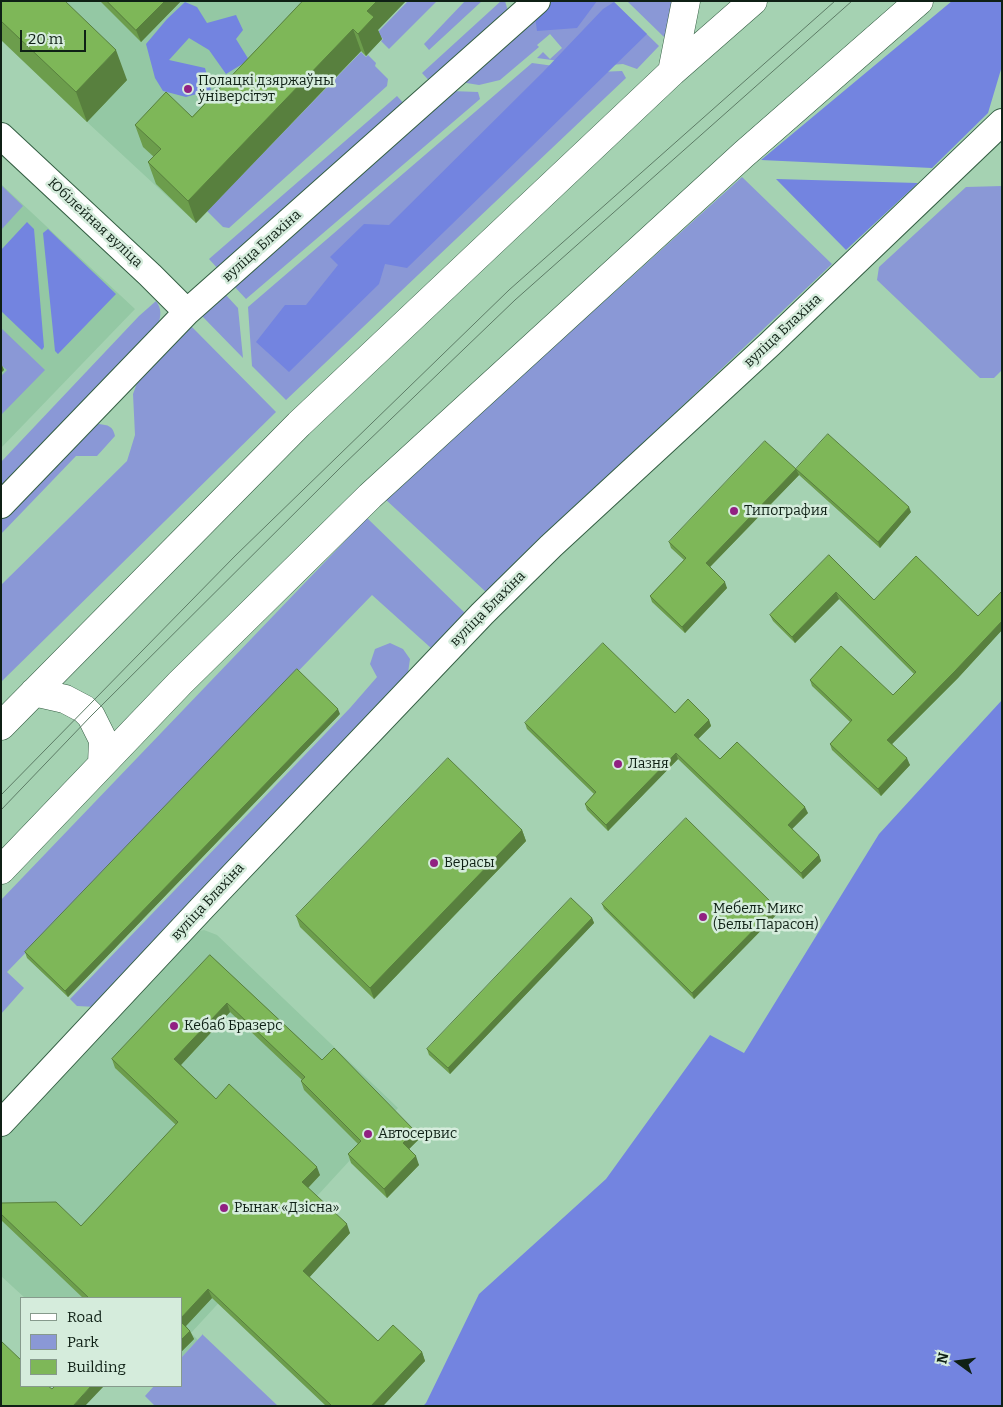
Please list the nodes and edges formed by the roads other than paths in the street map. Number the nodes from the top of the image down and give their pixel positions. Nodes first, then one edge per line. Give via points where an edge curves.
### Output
1 (537, 1) edge
2 (686, 1) edge
3 (753, 1) edge
4 (919, 1) edge
5 (672, 72) junction
6 (1002, 122) edge
7 (1, 136) edge
8 (187, 312) junction
9 (1, 505) edge
10 (34, 692) junction
11 (1, 726) edge
12 (102, 764) junction
13 (1, 870) edge
14 (1, 1123) edge

1 - 8 street, вуліца Блахіна
2 - 5 main road
3 - 5 main road
4 - 12 main road via 736,160 370,496
5 - 10 main road via 299,424
6 - 14 street, вуліца Блахіна via 489,607
7 - 8 street, Юбілейная вуліца
8 - 9 street, вуліца Блахіна
10 - 11 main road
10 - 12 main road via 65,699 91,716 103,740
12 - 13 main road

